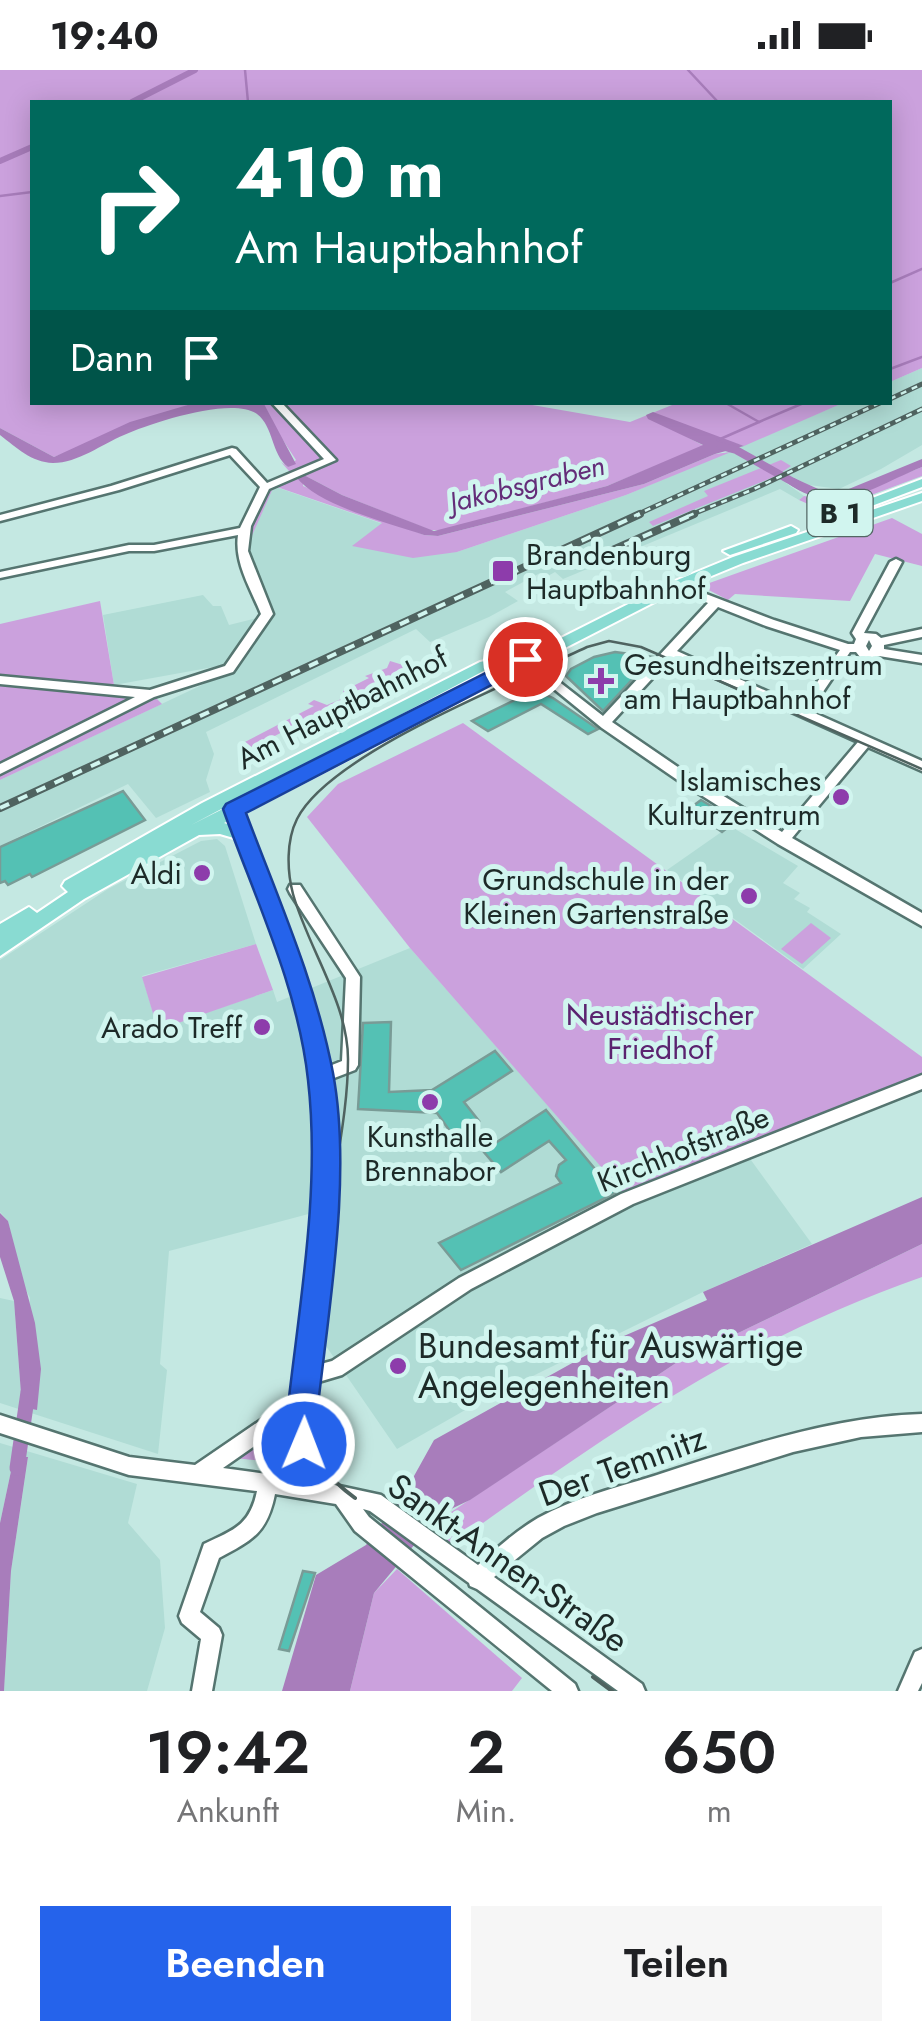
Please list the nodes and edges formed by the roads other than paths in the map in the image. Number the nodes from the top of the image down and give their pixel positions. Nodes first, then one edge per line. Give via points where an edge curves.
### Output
1 (279, 405) edge
2 (922, 483) edge
3 (265, 486) junction
4 (922, 497) edge
5 (0, 518) edge
6 (244, 530) junction
7 (762, 545) junction
8 (896, 562) dead end
9 (0, 576) edge
10 (670, 582) junction
11 (715, 603) junction
12 (922, 633) edge
13 (856, 645) junction
14 (878, 647) junction
15 (670, 652) junction
16 (922, 659) edge
17 (0, 680) edge
18 (549, 680) dead end
19 (156, 691) junction
20 (802, 713) junction
21 (606, 725) junction
22 (865, 742) junction
23 (922, 766) edge
24 (0, 769) edge
25 (232, 802) junction
26 (244, 835) junction
27 (182, 836) junction
28 (783, 840) junction
29 (295, 889) dead end
30 (922, 920) edge
31 (0, 934) edge
32 (0, 949) edge
33 (321, 1076) junction
34 (922, 1082) edge
35 (308, 1376) junction
36 (304, 1400) junction
37 (922, 1423) edge
38 (3, 1425) edge
39 (198, 1474) junction
40 (268, 1483) junction
41 (332, 1493) junction
42 (477, 1579) junction
43 (922, 1659) edge
44 (202, 1691) edge
45 (568, 1691) edge
46 (635, 1691) edge
47 (908, 1691) edge

1 - 3 street via 331,460
2 - 7 main road, Am Hauptbahnhof / B 1
3 - 5 street via 232,451
3 - 6 street
4 - 7 main road, Am Hauptbahnhof / B 1
6 - 9 street
6 - 19 street via 240,555 266,618 235,665
7 - 10 main road, Am Hauptbahnhof / B 1
8 - 13 street
10 - 11 street
10 - 25 main road, Am Hauptbahnhof / B 1
11 - 13 street
11 - 15 street
12 - 14 street
13 - 14 street
13 - 20 street
14 - 16 street
15 - 20 street
15 - 21 street
17 - 19 street
18 - 21 street
19 - 24 street
20 - 22 street
21 - 28 street
22 - 23 street
22 - 28 street
25 - 26 street
25 - 27 main road, B 1
25 - 31 main road, B 1 via 91,872
26 - 27 main road via 211,828
26 - 33 street via 302,995
27 - 32 main road, B 1 via 78,894
28 - 30 street
29 - 33 street via 353,977 350,1065
33 - 35 street via 324,1204
34 - 35 street, Kirchhofstraße via 627,1199 468,1282 336,1370
35 - 36 street
36 - 39 street
36 - 41 street via 301,1435
37 - 42 street, Der Temnitz via 852,1431 631,1493 557,1519
38 - 39 street via 129,1466
39 - 40 street
40 - 41 street
40 - 44 street via 260,1521 211,1551 189,1616 212,1635
41 - 42 street, Sankt-Annen-Straße via 376,1504
41 - 45 street, Sankt-Annen-Straße
42 - 46 street, Sankt-Annen-Straße
43 - 47 street

